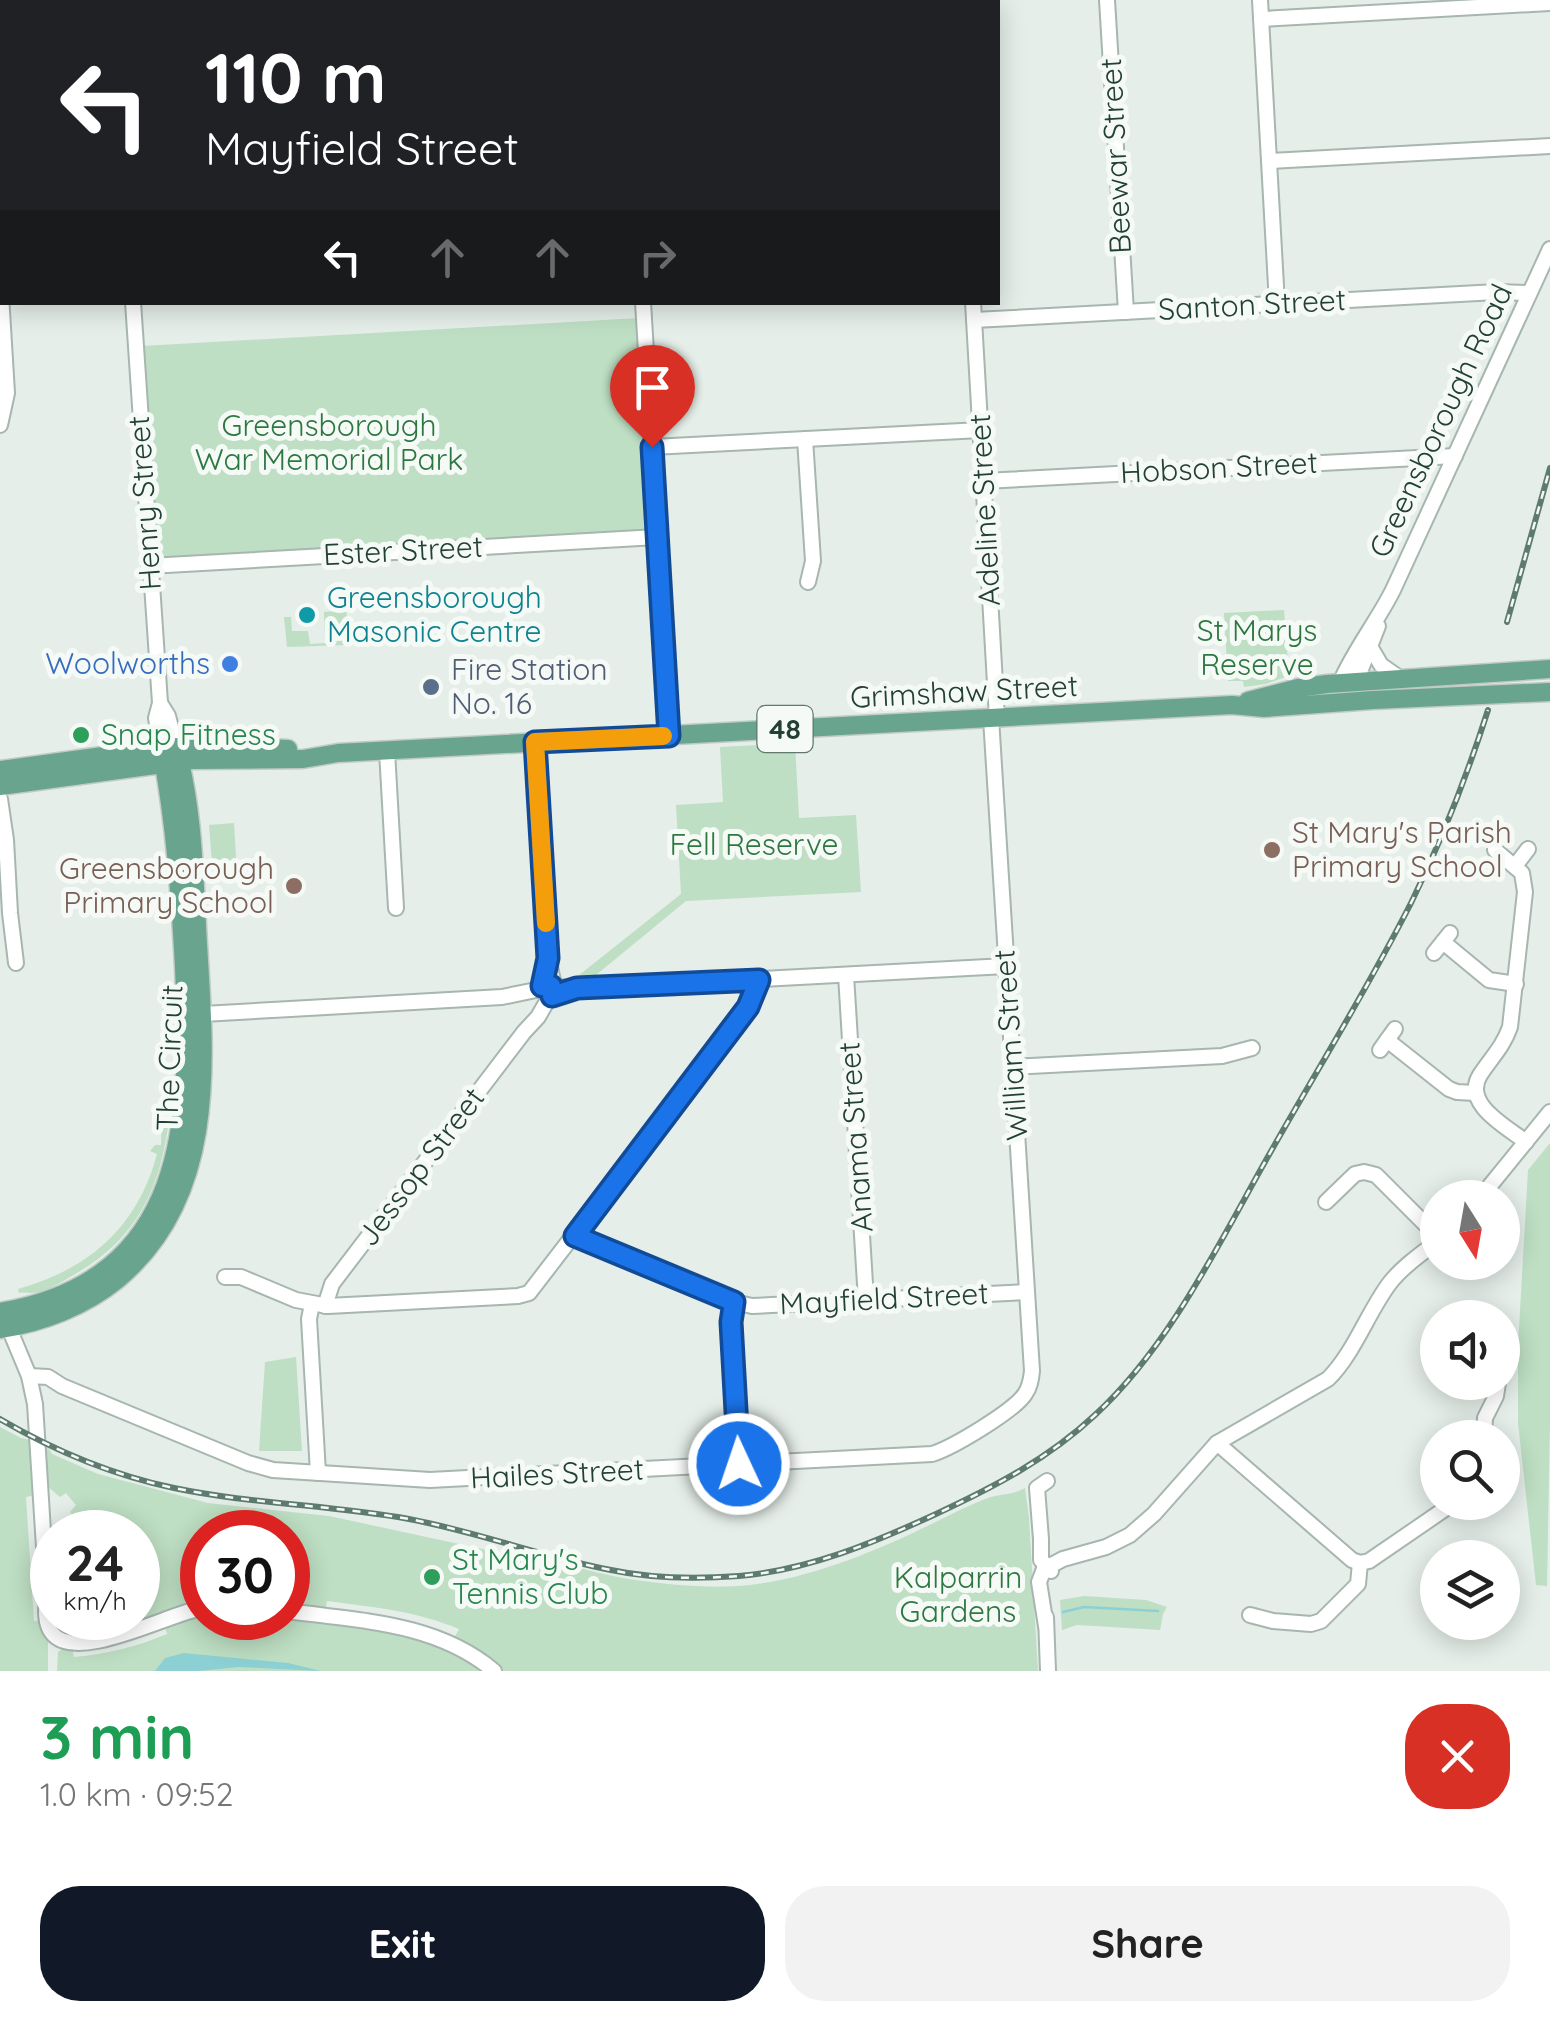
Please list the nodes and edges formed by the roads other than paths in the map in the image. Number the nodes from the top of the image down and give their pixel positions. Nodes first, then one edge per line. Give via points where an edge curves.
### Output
1 (1107, 0) edge
2 (1260, 0) edge
3 (1550, 3) edge
4 (1261, 19) junction
5 (1550, 146) edge
6 (1270, 161) junction
7 (1550, 248) edge
8 (1530, 293) junction
9 (1276, 304) junction
10 (2, 305) edge
11 (133, 305) edge
12 (643, 305) edge
13 (973, 305) edge
14 (1126, 312) junction
15 (974, 320) junction
16 (0, 425) edge
17 (981, 430) junction
18 (806, 439) junction
19 (652, 447) junction
20 (1455, 456) junction
21 (984, 482) junction
22 (657, 537) junction
23 (150, 566) junction
24 (808, 582) dead end
25 (1380, 616) junction
26 (1371, 648) junction
27 (1550, 668) edge
28 (1402, 679) junction
29 (1348, 683) junction
30 (1550, 692) edge
31 (1341, 702) junction
32 (1232, 705) junction
33 (994, 718) junction
34 (669, 736) junction
35 (535, 742) junction
36 (387, 750) junction
37 (338, 754) junction
38 (170, 755) junction
39 (242, 760) junction
40 (0, 770) edge
41 (0, 786) edge
42 (187, 796) junction
43 (0, 799) edge
44 (1528, 848) dead end
45 (1495, 850) dead end
46 (1516, 866) junction
47 (396, 908) dead end
48 (1442, 943) dead end
49 (16, 962) dead end
50 (1006, 966) junction
51 (846, 975) junction
52 (759, 980) junction
53 (1516, 984) junction
54 (544, 993) junction
55 (192, 1015) junction
56 (1387, 1040) dead end
57 (1252, 1048) dead end
58 (1012, 1067) junction
59 (1475, 1093) junction
60 (1550, 1112) edge
61 (1526, 1142) junction
62 (1495, 1180) edge
63 (1327, 1203) dead end
64 (1420, 1220) edge
65 (575, 1236) junction
66 (1420, 1255) edge
67 (226, 1277) dead end
68 (1027, 1292) junction
69 (866, 1300) junction
70 (734, 1302) junction
71 (318, 1305) junction
72 (4, 1320) edge
73 (1032, 1371) joint
74 (31, 1384) junction
75 (1217, 1443) junction
76 (739, 1464) junction
77 (318, 1473) junction
78 (1038, 1488) dead end
79 (1428, 1520) edge
80 (1360, 1562) junction
81 (1050, 1568) junction
82 (180, 1613) edge
83 (310, 1614) edge
84 (1250, 1614) dead end
85 (494, 1671) edge
86 (1048, 1671) edge

1 - 14 street, Beewar Street
2 - 4 street
3 - 4 street
4 - 6 street
5 - 6 street
6 - 9 street
7 - 8 street, Greensborough Road
8 - 9 street, Santon Street
8 - 20 street, Greensborough Road
9 - 14 street, Santon Street
10 - 16 street via 7,390
11 - 23 street, Henry Street
12 - 19 street
13 - 15 street, Adeline Street
14 - 15 street, Santon Street
15 - 17 street, Adeline Street
17 - 18 street
17 - 21 street, Adeline Street
18 - 19 street
18 - 24 street via 813,561
19 - 22 street
20 - 21 street, Hobson Street
20 - 25 street, Greensborough Road
21 - 33 street, Adeline Street
22 - 23 street, Ester Street
22 - 34 street
23 - 38 street, Henry Street via 156,718
25 - 26 street, Greensborough Road
25 - 29 street, Greensborough Road via 1361,643
26 - 28 street
26 - 29 street, Greensborough Road
27 - 28 main road, Grimshaw Street / 48
28 - 29 main road, Grimshaw Street / 48
29 - 31 main road, Greensborough Road
29 - 32 main road, Grimshaw Street / 48
30 - 31 main road, Grimshaw Street / 48
31 - 32 main road, Grimshaw Street / 48
32 - 33 main road, Grimshaw Street / 48
33 - 34 main road, Grimshaw Street / 48
33 - 50 street, William Street
34 - 35 main road, Grimshaw Street / 48
35 - 36 main road, Grimshaw Street / 48
35 - 54 street, Jessop Street via 548,958
36 - 37 main road, Grimshaw Street / 48
36 - 47 street
37 - 38 main road, Grimshaw Street / 48 via 297,749
37 - 39 main road, Grimshaw Street / 48
38 - 39 main road, Grimshaw Street / 48
38 - 40 main road, Grimshaw Street
38 - 41 main road, Grimshaw Street
38 - 42 main road, The Circuit
38 - 55 main road, The Circuit
39 - 42 main road via 206,773
42 - 55 main road, The Circuit
43 - 49 street
44 - 46 street
45 - 46 street
46 - 53 street via 1526,884
48 - 53 street via 1488,980
50 - 51 street
50 - 58 street, William Street
51 - 52 street
51 - 69 street, Anama Street
52 - 54 street
52 - 65 street via 748,1007
53 - 59 street via 1506,1037 1477,1079
54 - 55 street
54 - 71 street, Jessop Street via 538,1017
55 - 72 main road, The Circuit via 203,1067 192,1156 162,1229 142,1257 98,1293 54,1315
56 - 59 street via 1449,1089
57 - 58 street via 1222,1056
58 - 68 street, William Street
59 - 61 street via 1482,1107
60 - 61 street
61 - 62 street
63 - 64 street via 1356,1174 1371,1173
65 - 70 street, Mayfield Street
65 - 71 street via 523,1296
66 - 75 street via 1388,1286 1328,1379
67 - 71 street
68 - 69 street, Mayfield Street
68 - 73 street, William Street
69 - 70 street, Mayfield Street
70 - 76 street
71 - 77 street, Jessop Street via 309,1319
72 - 74 street
73 - 76 street, Hailes Street via 1018,1403 938,1453
74 - 77 street, Hailes Street via 48,1378 257,1467
74 - 82 street via 47,1594 59,1635 102,1639
75 - 80 street
75 - 81 street via 1145,1523 1119,1541
76 - 77 street, Hailes Street via 430,1480
78 - 81 street via 1040,1560
79 - 80 street
80 - 84 street via 1358,1584 1321,1621
81 - 86 street
83 - 85 street via 434,1635

